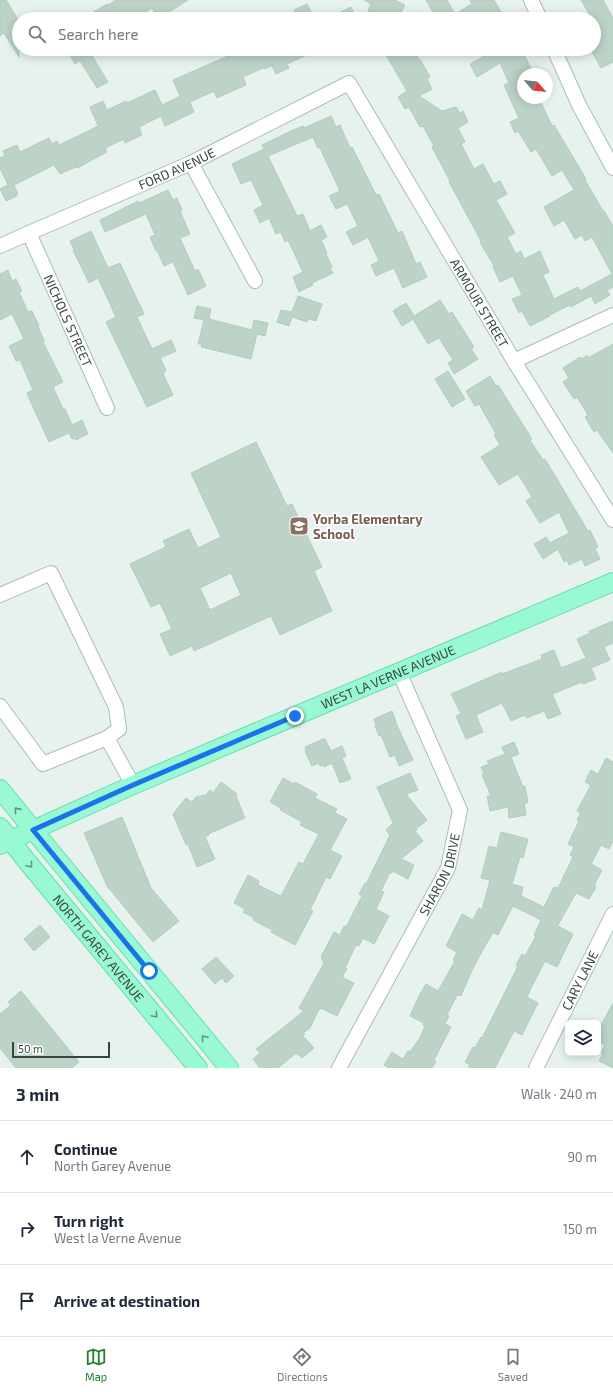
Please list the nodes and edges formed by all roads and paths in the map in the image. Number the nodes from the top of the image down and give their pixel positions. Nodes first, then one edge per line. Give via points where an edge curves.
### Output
1 (531, 0) edge
2 (537, 12) edge
3 (557, 56) edge
4 (349, 83) joint
5 (191, 163) junction
6 (613, 168) edge
7 (29, 232) junction
8 (0, 246) edge
9 (255, 281) dead end
10 (613, 314) edge
11 (514, 361) junction
12 (108, 408) dead end
13 (613, 520) edge
14 (613, 582) edge
15 (0, 596) edge
16 (399, 672) junction
17 (0, 706) edge
18 (106, 738) junction
19 (133, 785) junction
20 (0, 789) edge
21 (33, 830) junction
22 (3, 837) edge
23 (613, 914) edge
24 (198, 1068) edge
25 (229, 1068) edge
26 (339, 1068) edge
27 (536, 1068) edge

1 - 2 street
3 - 6 street via 579,105
4 - 5 street, FORD AVENUE
4 - 11 street, ARMOUR STREET
5 - 7 street, FORD AVENUE
5 - 9 street
7 - 8 street, FORD AVENUE
7 - 12 street, NICHOLS STREET
10 - 11 street
11 - 13 street, ARMOUR STREET
14 - 16 main road, WEST LA VERNE AVENUE
15 - 18 street via 51,573 116,707 119,729
16 - 19 main road, WEST LA VERNE AVENUE
16 - 26 street, SHARON DRIVE via 460,810 448,868
17 - 18 street via 43,764
18 - 19 street
19 - 21 main road, WEST LA VERNE AVENUE
21 -> 20 main road, NORTH GAREY AVENUE
21 - 22 main road, WEST LA VERNE AVENUE
25 -> 21 main road, NORTH GAREY AVENUE
22 -> 24 main road, NORTH GAREY AVENUE
23 - 27 street, CARY LANE

